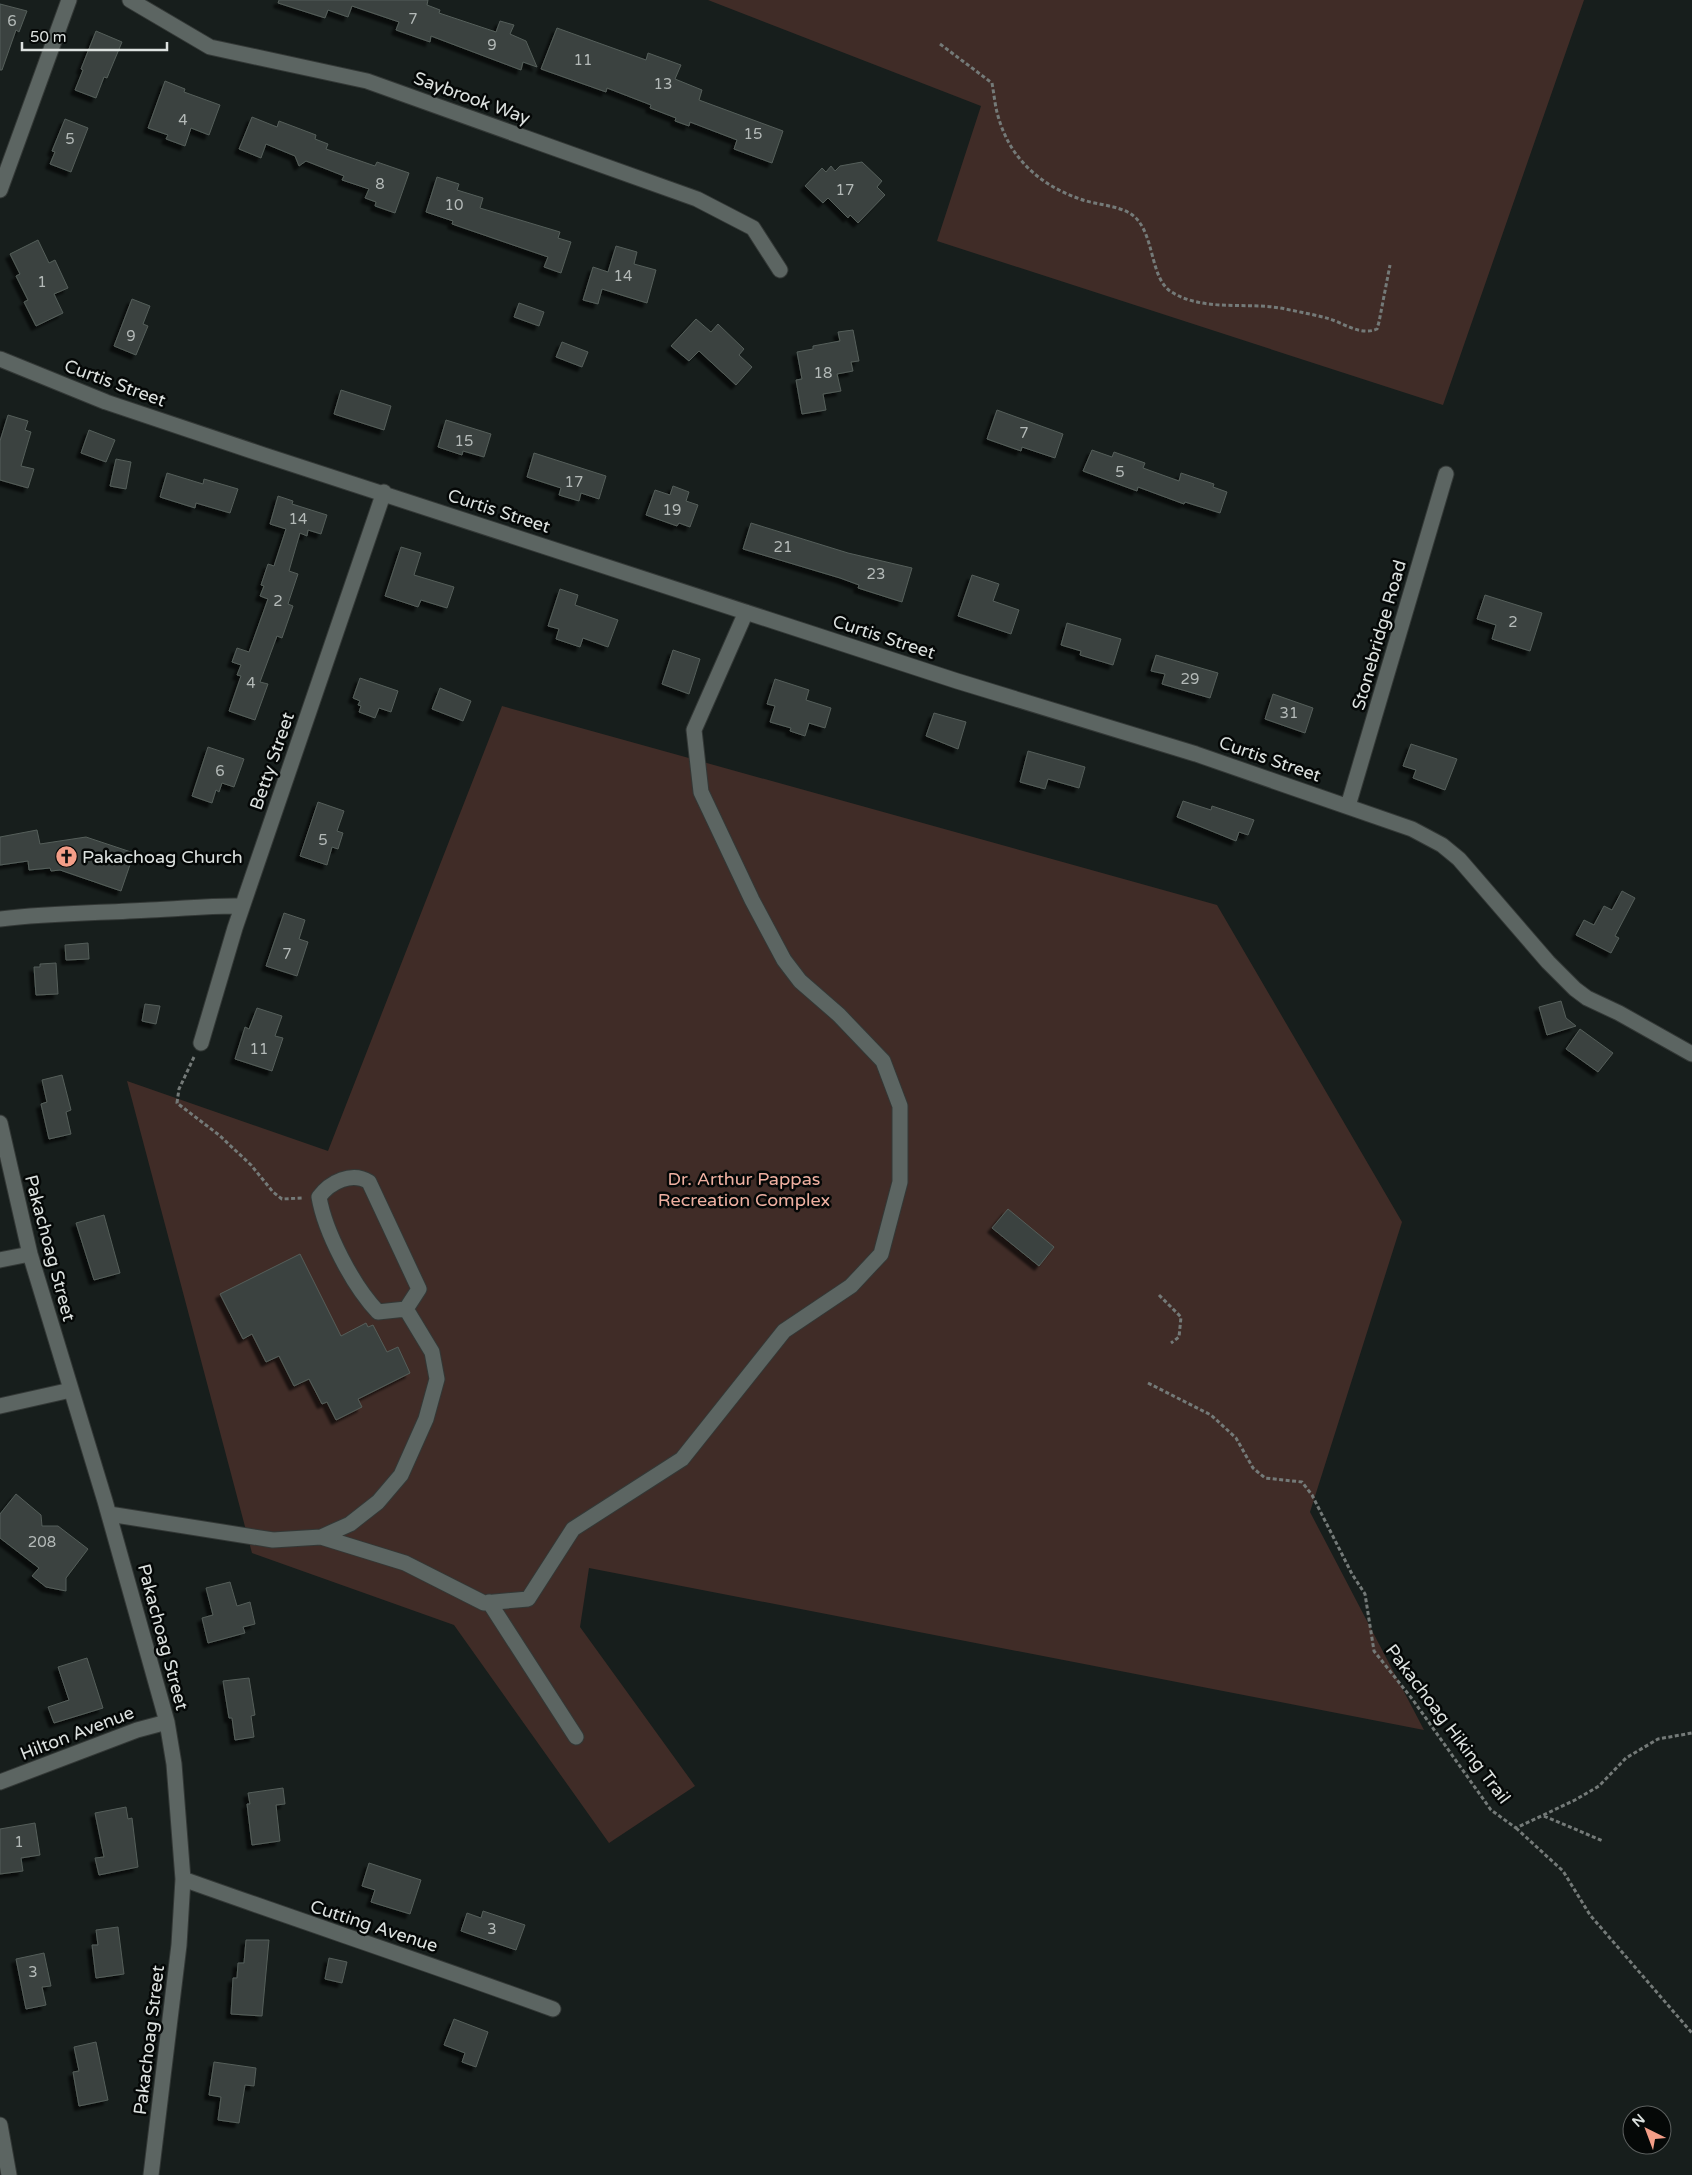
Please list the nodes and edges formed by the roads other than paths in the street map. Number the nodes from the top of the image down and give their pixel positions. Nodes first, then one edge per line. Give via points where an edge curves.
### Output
1 (69, 0) edge
2 (130, 0) edge
3 (0, 190) edge
4 (780, 270) dead end
5 (0, 359) edge
6 (1446, 474) dead end
7 (384, 492) junction
8 (746, 612) junction
9 (1348, 806) junction
10 (242, 906) junction
11 (0, 919) edge
12 (201, 1043) road end
13 (1692, 1054) edge
14 (0, 1122) edge
15 (30, 1254) junction
16 (0, 1260) edge
17 (406, 1309) junction
18 (71, 1390) junction
19 (0, 1406) edge
20 (109, 1514) junction
21 (321, 1537) junction
22 (489, 1602) junction
23 (167, 1722) junction
24 (576, 1738) dead end
25 (0, 1782) edge
26 (183, 1880) junction
27 (553, 2009) dead end
28 (0, 2125) edge
29 (9, 2175) edge
30 (151, 2175) edge

1 - 3 street
2 - 4 street, Saybrook Way via 210,47 366,81 697,200 752,228
5 - 7 street, Curtis Street via 106,402
6 - 9 street, Stonebridge Road
7 - 8 street, Curtis Street
7 - 10 street, Betty Street
8 - 9 street, Curtis Street via 1196,754
8 - 22 street via 694,730 702,792 784,960 800,982 883,1061 900,1106 900,1182 881,1254 851,1286 784,1331 682,1459 573,1529 528,1599
9 - 13 street, Curtis Street via 1412,829 1442,845 1459,859 1575,990
10 - 11 street via 50,913
10 - 12 street, Betty Street
14 - 15 street, Pakachoag Street
15 - 16 street
15 - 18 street, Pakachoag Street
17 - 17 street via 378,1312 365,1298 321,1210 319,1197 324,1190 349,1176 369,1182 419,1289
17 - 21 street via 432,1352 434,1361 437,1379 426,1419 400,1475 378,1502 350,1524
18 - 19 street
18 - 20 street, Pakachoag Street
20 - 21 street via 273,1540
20 - 23 street, Pakachoag Street
21 - 22 street via 405,1563 484,1603
22 - 24 street
23 - 25 street, Hilton Avenue via 137,1730
23 - 26 street, Pakachoag Street via 174,1764
26 - 27 street, Cutting Avenue
26 - 30 street, Pakachoag Street via 177,1964
28 - 29 street

